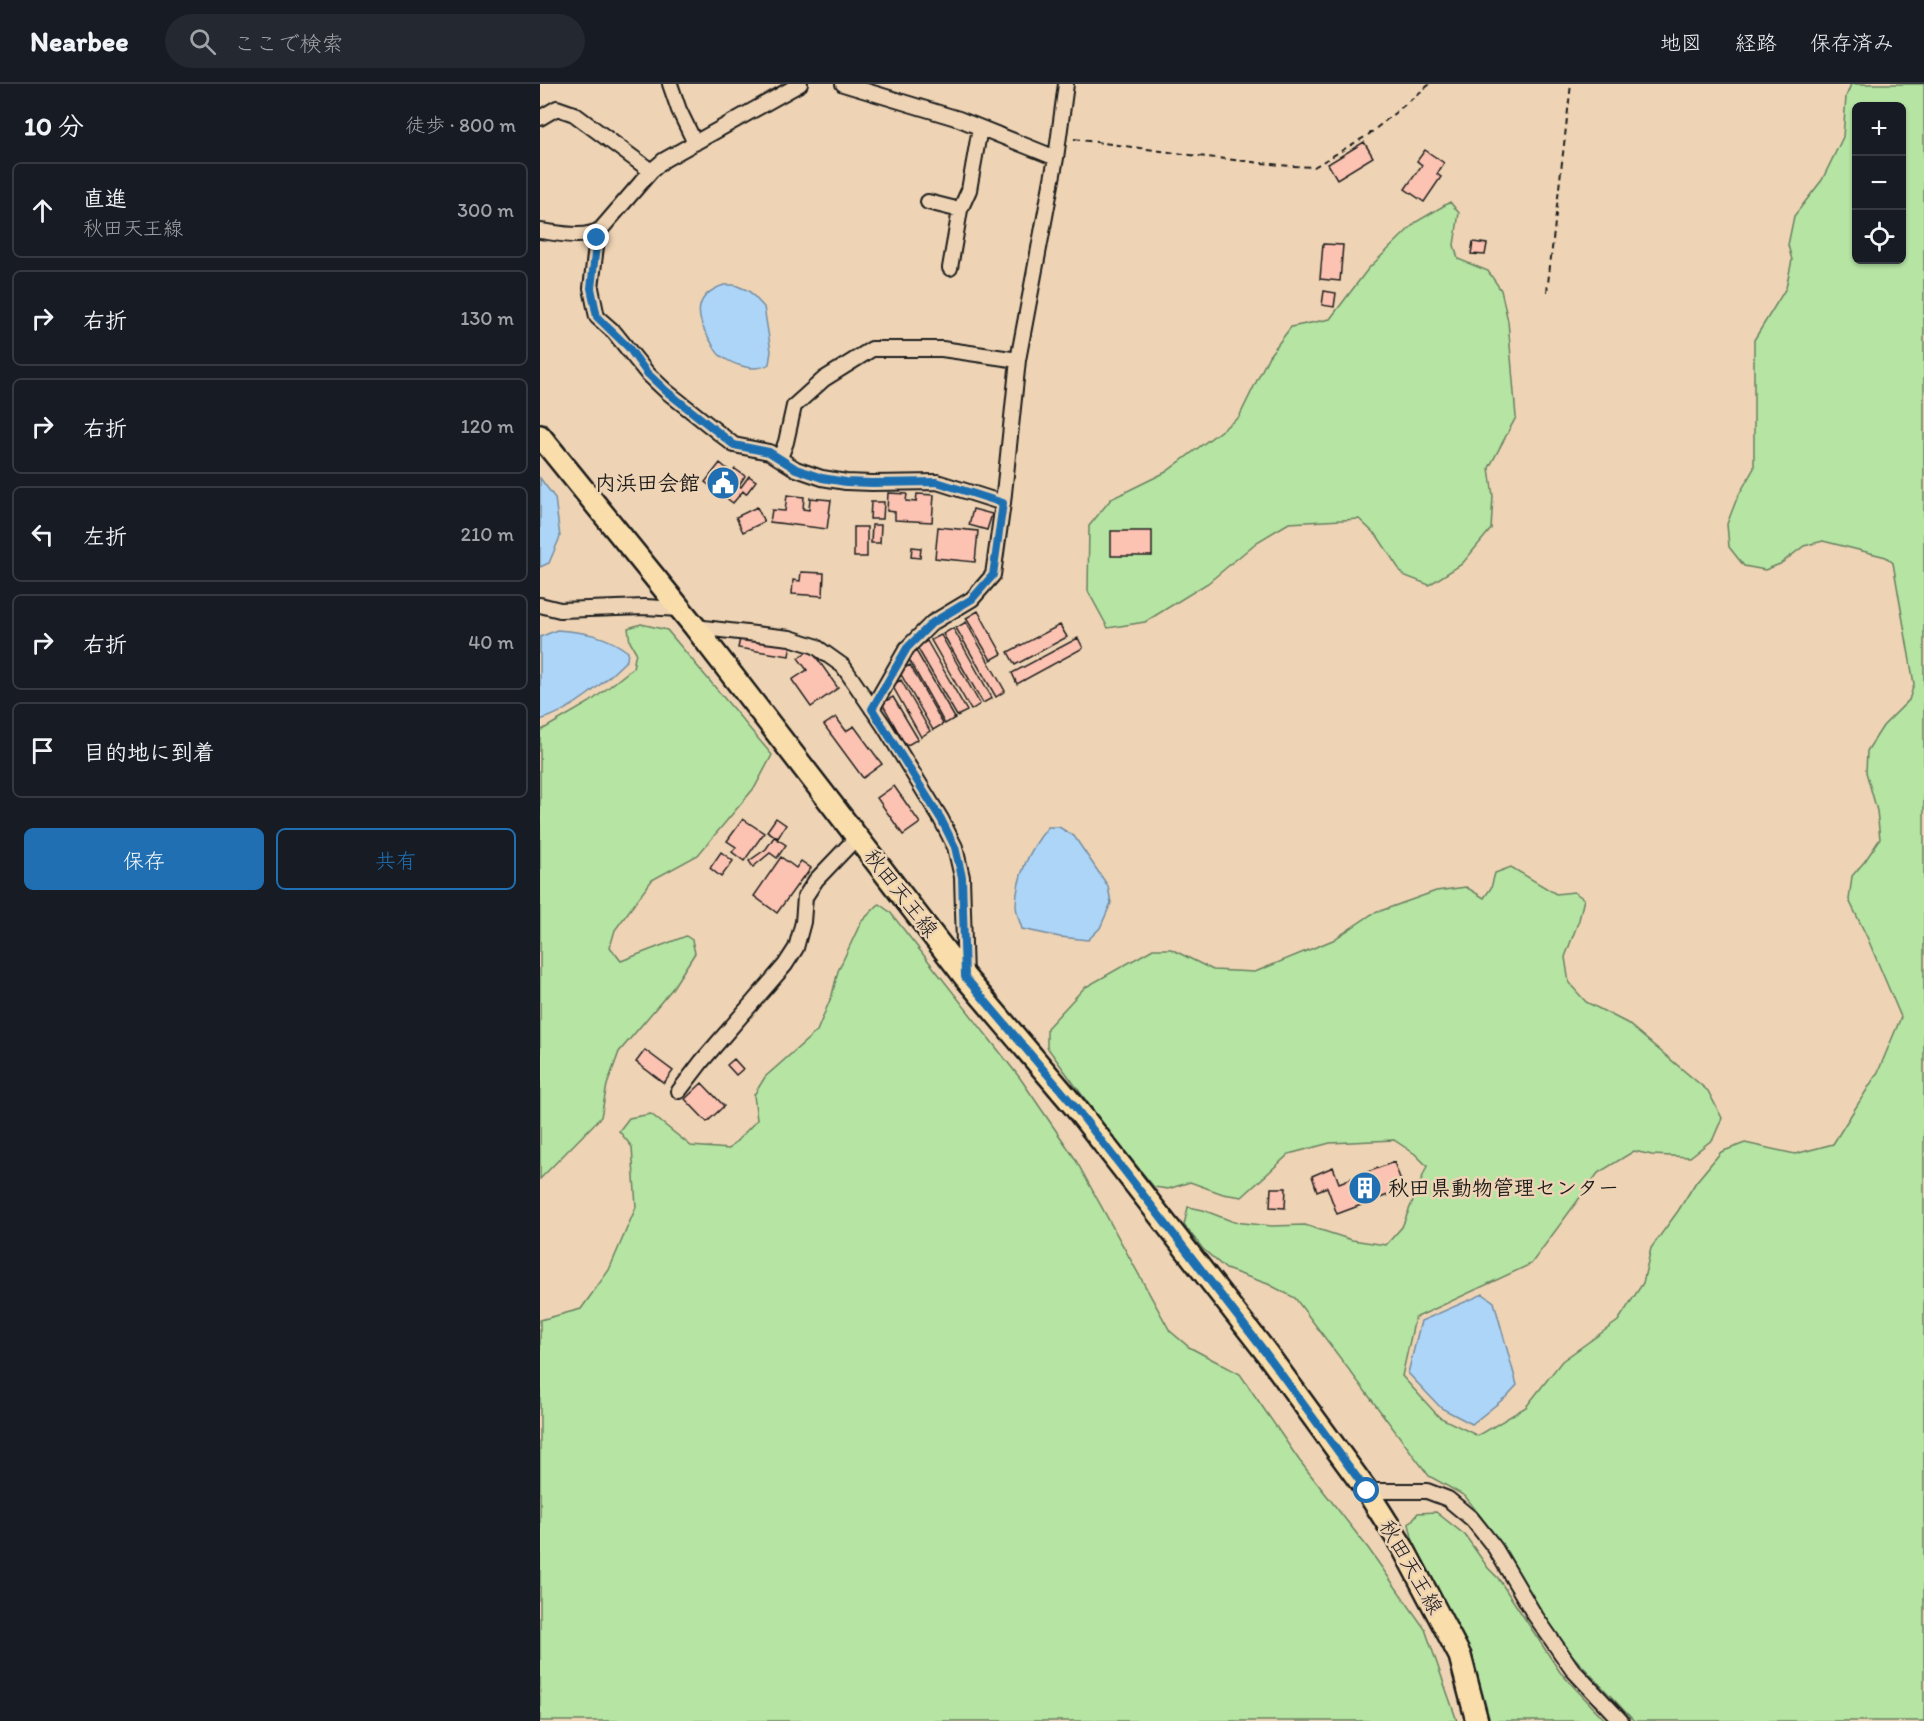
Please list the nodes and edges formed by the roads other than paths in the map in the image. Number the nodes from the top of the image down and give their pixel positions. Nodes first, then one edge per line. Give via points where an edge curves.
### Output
1 (670, 84) edge
2 (800, 84) edge
3 (843, 84) edge
4 (1066, 84) edge
5 (540, 118) edge
6 (980, 128) junction
7 (695, 143) junction
8 (1056, 158) junction
9 (651, 171) junction
10 (928, 202) dead end
11 (960, 210) junction
12 (540, 231) edge
13 (594, 234) junction
14 (950, 268) dead end
15 (1018, 360) junction
16 (540, 436) edge
17 (780, 458) junction
18 (1003, 503) junction
19 (540, 605) edge
20 (679, 609) junction
21 (695, 627) junction
22 (872, 709) junction
23 (857, 837) junction
24 (965, 977) junction
25 (679, 1091) dead end
26 (1367, 1491) junction
27 (1477, 1721) edge
28 (1621, 1721) edge

1 - 7 street
2 - 7 street
3 - 6 street
4 - 8 street
5 - 9 street via 557,108 574,114
6 - 8 street
6 - 11 street via 969,190
7 - 9 street
8 - 15 street
9 - 13 street
10 - 11 street
11 - 14 street
12 - 13 street
13 - 17 street via 597,238 591,288 597,317 666,391 734,445
15 - 17 street via 942,349 872,349 824,380 794,406
15 - 18 street
16 - 20 main road, 秋田天王線
17 - 18 street via 796,469 830,479 937,482
18 - 22 street via 993,575 972,599 932,623 907,648
19 - 20 street via 560,610
20 - 21 main road, 秋田天王線
21 - 22 street via 790,638 815,646 843,666
21 - 23 main road, 秋田天王線
22 - 24 street via 955,847 962,877
23 - 24 main road, 秋田天王線
23 - 25 street via 805,897 796,948 785,965
24 - 26 main road, 秋田天王線 via 1075,1107
26 - 27 main road, 秋田天王線 via 1403,1548 1460,1656
26 - 28 street via 1427,1491 1448,1499 1473,1519 1572,1669

